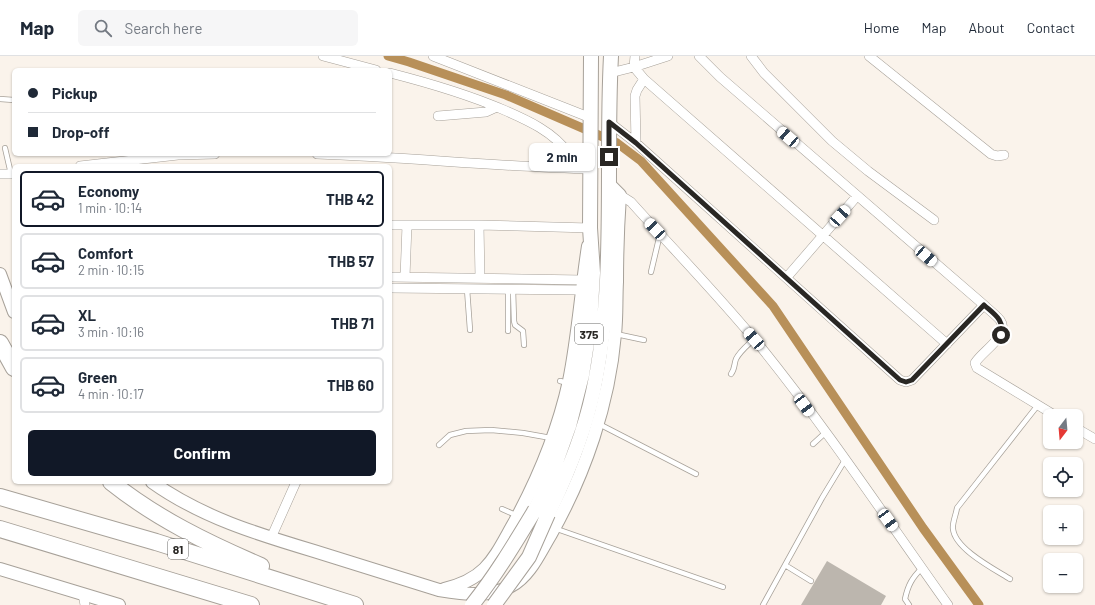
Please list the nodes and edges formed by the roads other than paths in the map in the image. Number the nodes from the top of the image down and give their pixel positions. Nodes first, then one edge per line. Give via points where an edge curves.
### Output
1 (323, 56) edge
2 (433, 56) edge
3 (591, 56) edge
4 (611, 56) edge
5 (635, 56) edge
6 (668, 56) edge
7 (699, 56) edge
8 (869, 56) edge
9 (756, 58) edge
10 (634, 67) junction
11 (368, 68) edge
12 (610, 72) junction
13 (392, 75) edge
14 (644, 79) junction
15 (0, 99) edge
16 (12, 100) edge
17 (497, 107) junction
18 (438, 116) dead end
19 (591, 121) junction
20 (609, 127) junction
21 (636, 143) junction
22 (4, 148) dead end
23 (1004, 155) dead end
24 (169, 156) edge
25 (366, 156) edge
26 (98, 164) edge
27 (574, 168) junction
28 (590, 168) junction
29 (0, 174) edge
30 (12, 174) edge
31 (609, 184) junction
32 (620, 195) junction
33 (857, 196) junction
34 (934, 220) dead end
35 (392, 225) edge
36 (406, 225) junction
37 (479, 225) junction
38 (590, 228) junction
39 (660, 234) junction
40 (822, 235) junction
41 (651, 272) dead end
42 (0, 274) edge
43 (392, 277) edge
44 (405, 277) junction
45 (787, 277) junction
46 (480, 278) junction
47 (582, 285) junction
48 (392, 288) edge
49 (467, 289) junction
50 (511, 289) junction
51 (984, 305) junction
52 (12, 307) edge
53 (470, 330) dead end
54 (508, 331) dead end
55 (616, 334) junction
56 (754, 339) junction
57 (644, 340) dead end
58 (0, 343) edge
59 (524, 344) dead end
60 (947, 344) junction
61 (12, 364) edge
62 (732, 374) dead end
63 (1038, 405) junction
64 (1045, 409) edge
65 (597, 423) junction
66 (1083, 432) edge
67 (826, 433) junction
68 (552, 438) junction
69 (1095, 439) edge
70 (813, 444) dead end
71 (439, 445) dead end
72 (845, 460) junction
73 (696, 474) dead end
74 (114, 484) edge
75 (155, 484) edge
76 (295, 484) edge
77 (0, 497) edge
78 (502, 509) dead end
79 (518, 516) junction
80 (554, 528) junction
81 (0, 529) edge
82 (271, 538) junction
83 (489, 564) junction
84 (785, 565) junction
85 (922, 568) junction
86 (0, 569) edge
87 (523, 578) junction
88 (1010, 579) dead end
89 (811, 581) dead end
90 (723, 587) dead end
91 (439, 590) junction
92 (84, 599) edge
93 (119, 605) edge
94 (251, 605) edge
95 (356, 605) edge
96 (365, 605) edge
97 (472, 605) edge
98 (494, 605) edge
99 (763, 605) edge
100 (909, 605) edge
101 (948, 605) edge

1 - 11 street
2 - 19 street
3 - 19 main road, 375
4 - 12 main road, 375
5 - 10 street
6 - 10 street
7 - 33 street
8 - 23 street via 991,154
9 - 34 street via 764,73 832,141
10 - 12 street
10 - 14 street
12 - 20 main road, 375
13 - 17 street via 449,89
14 - 21 street via 635,96
14 - 40 street
15 - 16 lane
17 - 18 street via 486,112
17 - 27 street via 546,132 570,154
19 - 28 main road, 375
20 - 21 street
20 - 31 main road, 375
21 - 45 street
22 - 30 lane
24 - 26 street
25 - 27 street
27 - 28 street
28 - 38 main road, 375
29 - 30 street
31 - 32 main road
31 - 98 main road, 375, bridge via 609,244 603,329 593,394 575,453 529,557
32 - 39 street via 631,202
32 - 55 main road
33 - 40 street
33 - 51 street
35 - 36 street
36 - 37 street
36 - 44 street
37 - 38 street
37 - 46 street
38 - 47 main road
38 - 97 main road, 375, bridge via 590,324 577,400 556,465 534,510 514,546
39 - 41 lane
39 - 56 street
40 - 45 street
40 - 60 street
42 - 52 main road
43 - 44 street
44 - 46 street
45 - 60 street via 900,380 912,380
46 - 47 street
47 - 50 street
47 - 68 main road
48 - 49 street
49 - 50 street
49 - 53 lane
50 - 54 lane
50 - 59 lane via 514,321 523,331
51 - 60 street
51 - 63 street via 1000,320 1003,327 1001,335 978,357 976,368
55 - 57 lane
55 - 65 main road via 609,377
56 - 62 lane via 736,360
56 - 67 street
58 - 61 highway
63 - 64 street
63 - 88 lane via 971,490 958,508 954,521 953,530 957,541 965,550
65 - 73 lane
65 - 80 main road via 578,480
66 - 69 street
67 - 70 lane
67 - 72 street
68 - 71 lane via 491,430 466,431 450,434
68 - 79 main road via 542,466
72 - 84 lane
72 - 85 street
74 - 96 highway via 142,506 210,543 266,568
75 - 82 main road via 209,515
76 - 82 street
77 - 95 highway, 81 via 156,542
78 - 79 lane
79 - 83 main road
80 - 87 main road
80 - 90 lane
81 - 94 highway, 81
82 - 91 main road
83 - 87 main road via 493,575 500,580
83 - 91 main road via 470,580
84 - 89 lane
84 - 99 lane
85 - 100 lane via 907,586 905,598
85 - 101 street
86 - 92 main road
87 - 91 main road via 508,588 490,593 464,594
92 - 93 main road

